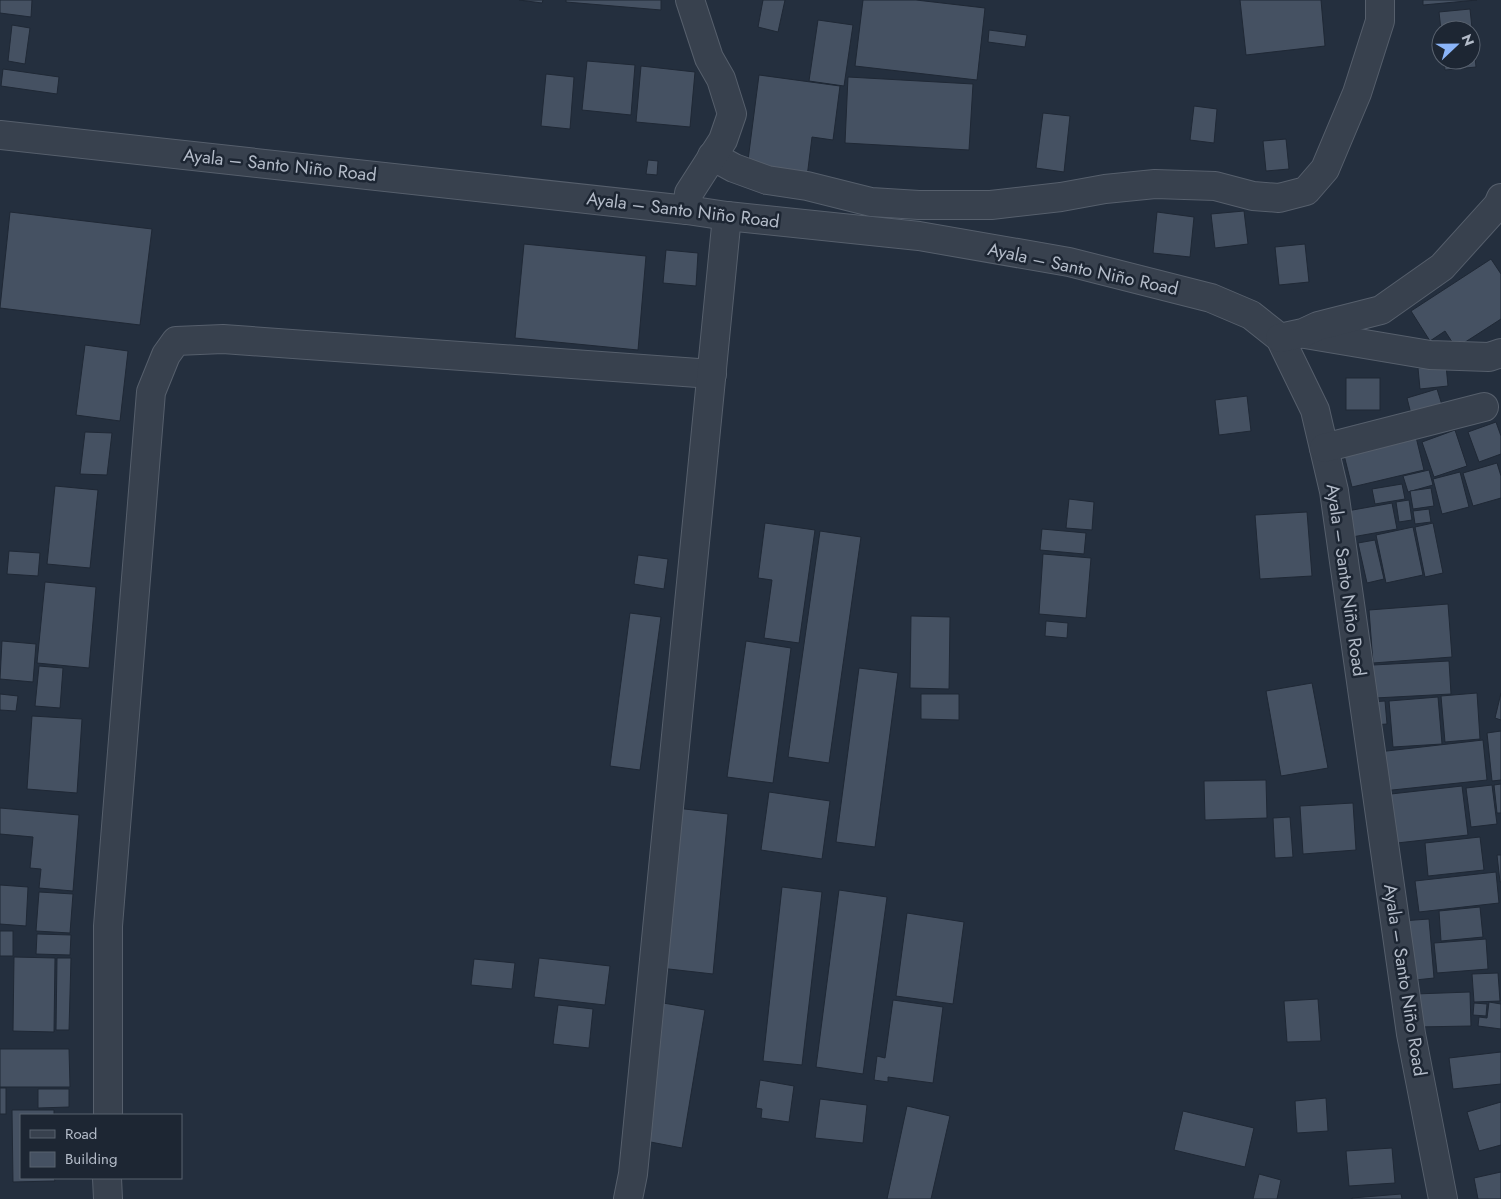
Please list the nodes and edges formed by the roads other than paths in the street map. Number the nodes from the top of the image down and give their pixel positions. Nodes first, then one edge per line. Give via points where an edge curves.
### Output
1 (690, 0) edge
2 (1380, 0) edge
3 (0, 135) edge
4 (712, 156) junction
5 (1501, 198) edge
6 (687, 210) junction
7 (727, 216) junction
8 (1292, 335) junction
9 (1501, 353) edge
10 (712, 374) junction
11 (1484, 407) dead end
12 (1324, 448) junction
13 (108, 1114) edge
14 (107, 1179) edge
15 (108, 1199) edge
16 (628, 1199) edge
17 (1443, 1199) edge

1 - 4 street via 732,114
2 - 4 street via 1380,21 1357,93 1325,169 1306,191 1279,198 1253,196 1215,186 1155,184 991,205 871,202 767,180
3 - 6 street, Ayala – Santo Niño Road
4 - 6 street via 689,192
5 - 8 street via 1442,267 1381,310
6 - 7 street, Ayala – Santo Niño Road
7 - 8 street, Ayala – Santo Niño Road via 919,236 1069,262 1211,298
7 - 10 street
8 - 9 street via 1430,355 1489,357
8 - 12 street, Ayala – Santo Niño Road via 1316,410
10 - 13 street via 223,339 176,341 166,355 151,392 108,926
10 - 16 street
11 - 12 street
12 - 17 street, Ayala – Santo Niño Road via 1334,491 1411,1034
14 - 15 street

